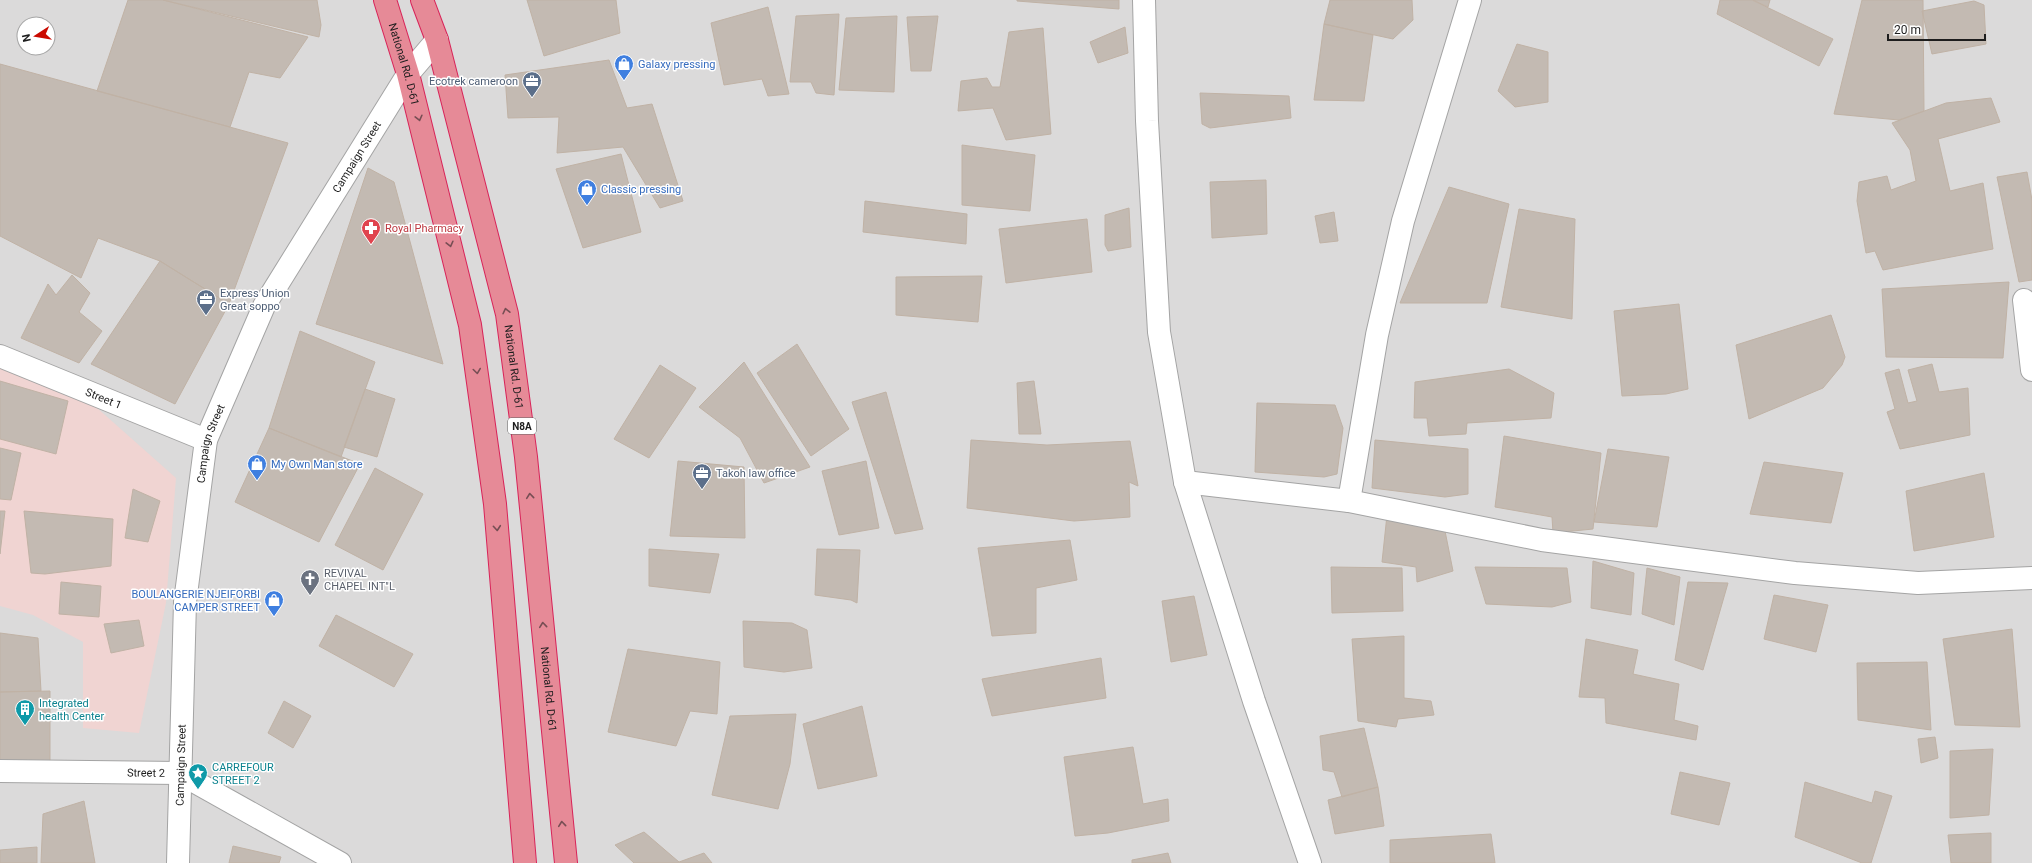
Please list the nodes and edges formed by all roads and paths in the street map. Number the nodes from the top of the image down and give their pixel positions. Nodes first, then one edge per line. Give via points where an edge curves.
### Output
1 (385, 0) edge
2 (422, 0) edge
3 (1144, 0) edge
4 (1470, 0) edge
5 (437, 40) junction
6 (408, 74) junction
7 (2024, 300) dead end
8 (0, 356) edge
9 (2032, 370) edge
10 (206, 440) junction
11 (1185, 482) junction
12 (1349, 501) junction
13 (2032, 578) edge
14 (0, 771) edge
15 (179, 773) junction
16 (178, 863) edge
17 (340, 863) edge
18 (526, 863) edge
19 (566, 863) edge
20 (1310, 863) edge

1 - 6 highway, National Rd. D-61
2 - 5 highway, National Rd. D-61 / N8A
3 - 11 street via 1147,121 1159,332
4 - 12 street via 1403,221 1377,335
5 - 6 street, Campaign Street
19 -> 5 highway, National Rd. D-61 / N8A via 526,457 507,314
6 - 10 street, Campaign Street via 264,306
6 -> 18 highway, National Rd. D-61 via 470,325 496,504
7 - 9 street
8 - 10 street, Street 1
10 - 15 street, Campaign Street via 185,602
11 - 12 street
11 - 20 street via 1254,701
12 - 13 street via 1542,540 1795,573 1918,583
14 - 15 street, Street 2
15 - 16 street, Campaign Street
15 - 17 street, Street 2

